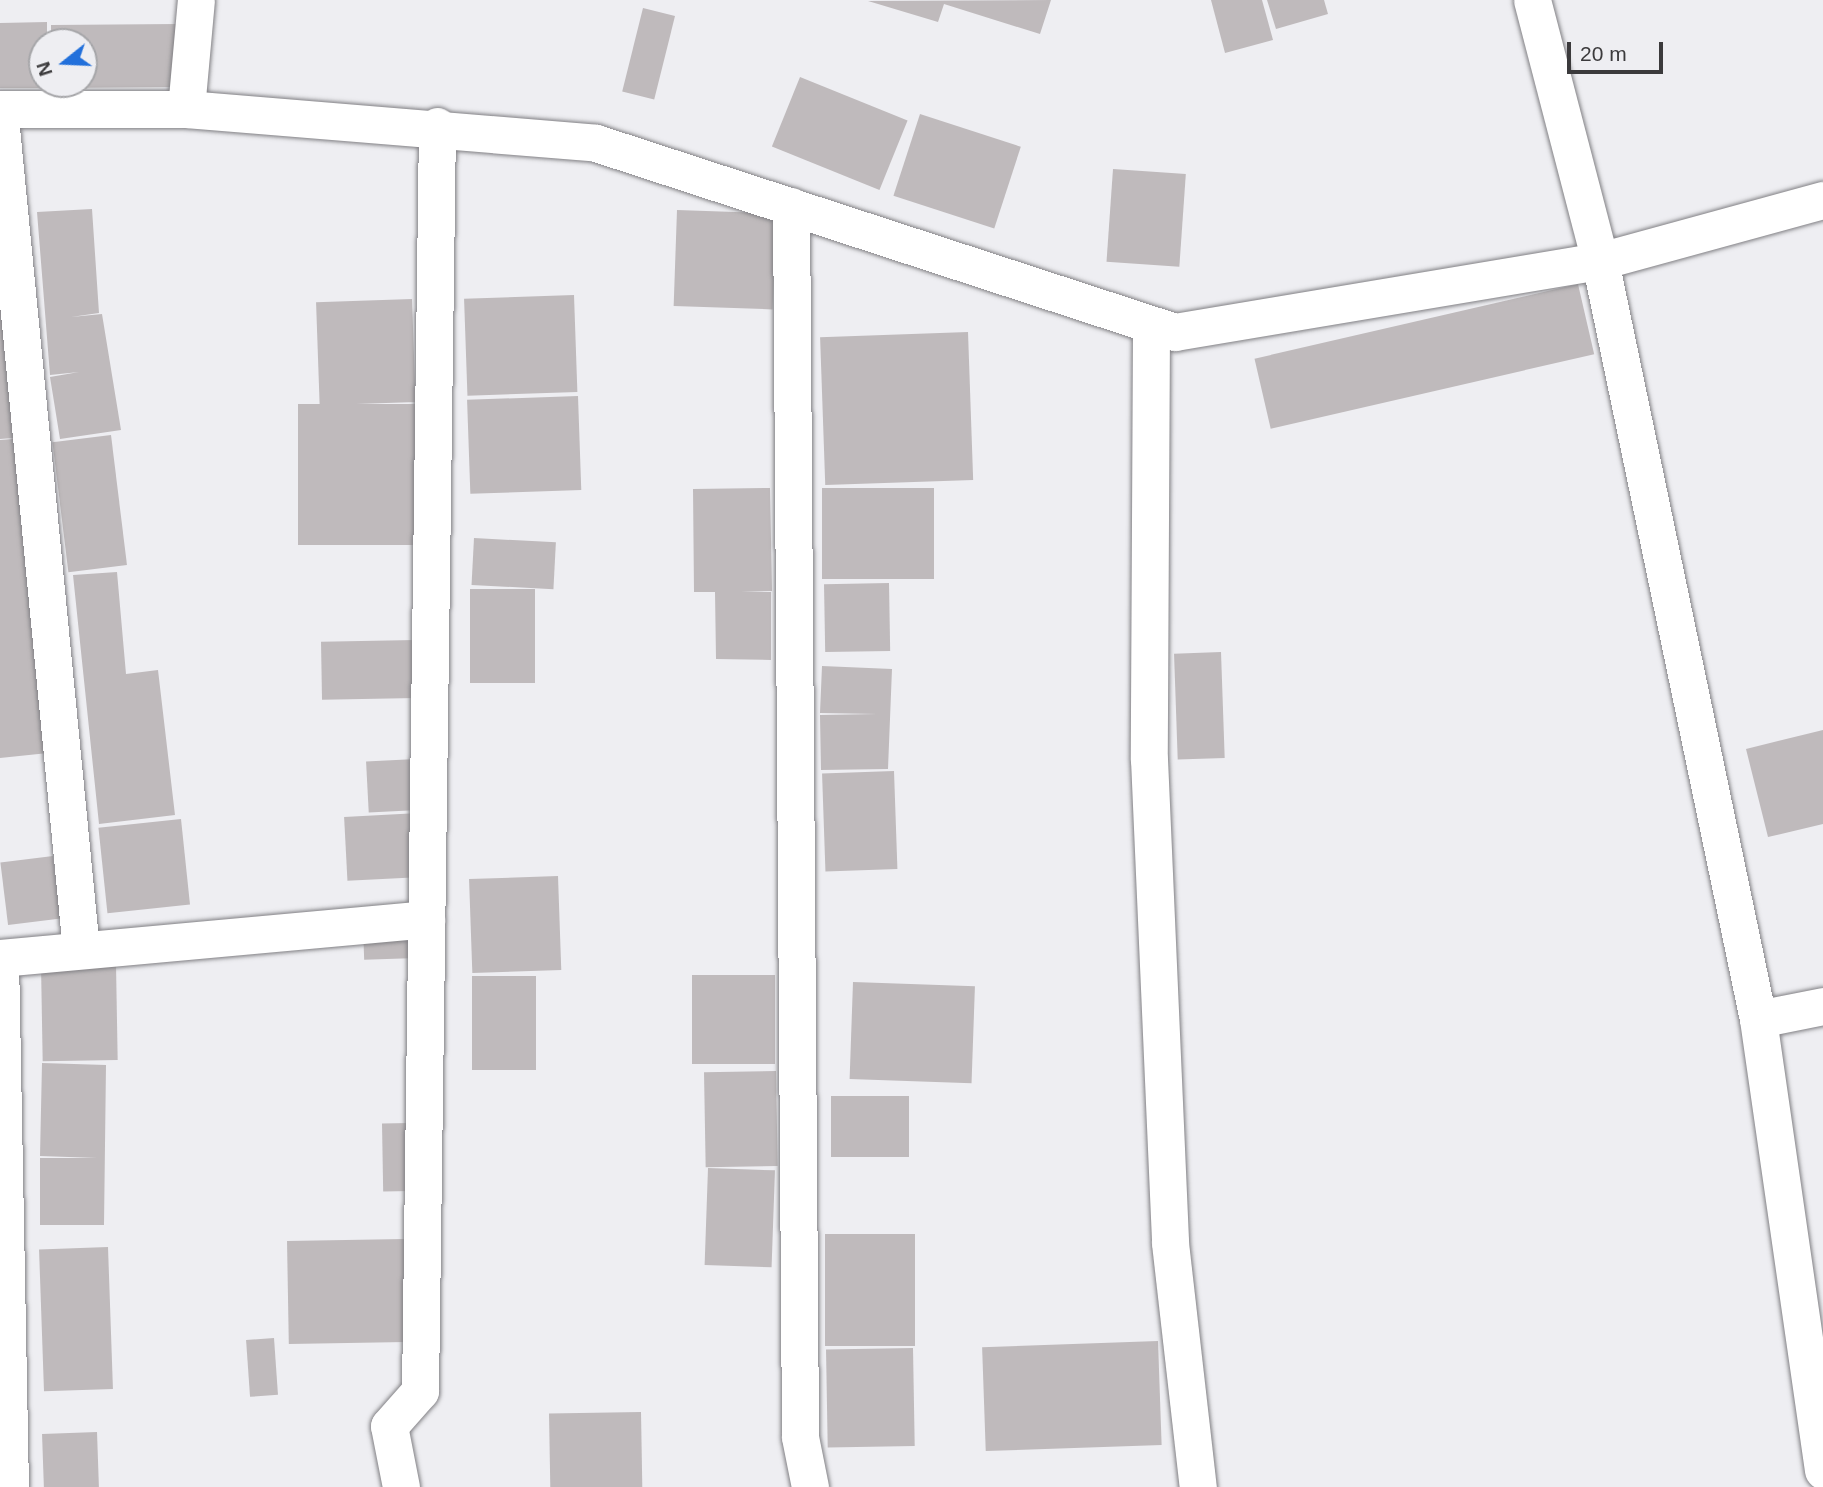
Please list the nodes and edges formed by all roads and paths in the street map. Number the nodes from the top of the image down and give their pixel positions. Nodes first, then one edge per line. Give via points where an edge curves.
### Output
1 (195, 0) edge
2 (1532, 0) edge
3 (0, 109) edge
4 (186, 109) junction
5 (0, 118) edge
6 (437, 126) junction
7 (1823, 200) edge
8 (791, 206) junction
9 (1600, 261) junction
10 (1151, 329) junction
11 (426, 919) junction
12 (81, 950) junction
13 (0, 958) edge
14 (1823, 1006) edge
15 (1758, 1019) junction
16 (1823, 1470) edge
17 (10, 1487) edge
18 (401, 1487) edge
19 (810, 1487) edge
20 (1198, 1487) edge

1 - 4 street
2 - 9 street
3 - 4 street
4 - 6 street
5 - 12 street
6 - 8 street via 596,143
6 - 11 street
7 - 9 street
8 - 10 street
8 - 19 street via 800,1437
9 - 10 street via 1175,332
9 - 15 street
10 - 20 street via 1150,773 1170,1243
11 - 12 street
11 - 18 street via 420,1391 389,1426
12 - 13 street
13 - 17 street
14 - 15 street
15 - 16 street

